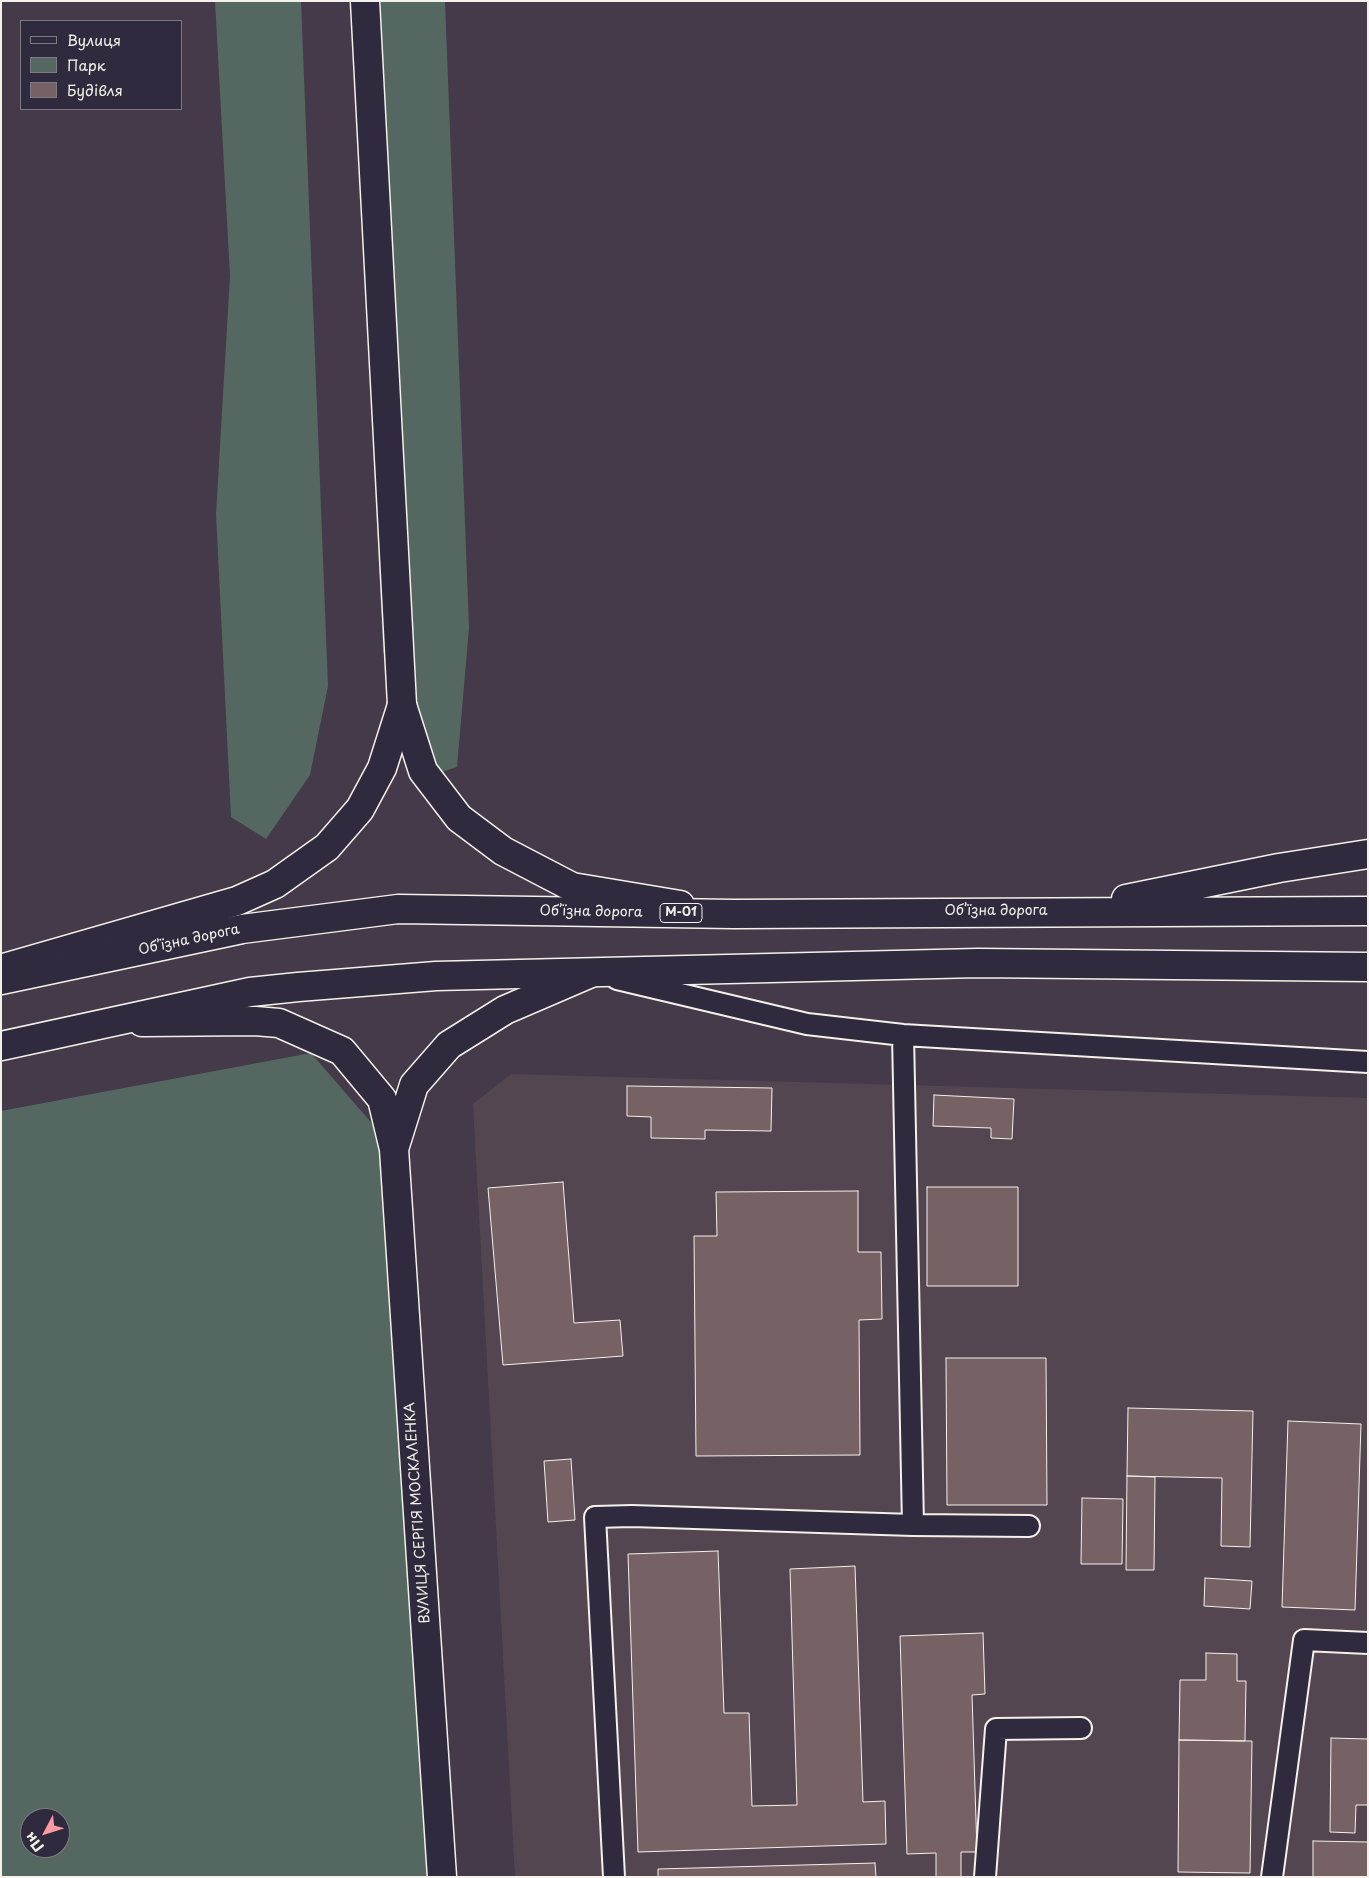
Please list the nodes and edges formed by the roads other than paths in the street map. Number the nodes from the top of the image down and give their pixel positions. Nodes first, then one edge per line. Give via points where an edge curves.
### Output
1 (365, 1) edge
2 (402, 705) junction
3 (1368, 854) edge
4 (1066, 911) junction
5 (1368, 911) edge
6 (734, 914) junction
7 (1368, 967) edge
8 (1, 969) edge
9 (591, 973) junction
10 (1, 980) edge
11 (111, 1022) junction
12 (903, 1035) junction
13 (1, 1046) edge
14 (1368, 1062) edge
15 (394, 1148) junction
16 (913, 1525) junction
17 (1029, 1526) dead end
18 (1368, 1643) edge
19 (1081, 1728) dead end
20 (442, 1877) edge
21 (614, 1877) edge
22 (985, 1877) edge
23 (1272, 1877) edge

1 - 2 main road
2 - 6 main road via 423,771 459,818 503,851 572,887
2 - 8 main road via 382,768 360,809 327,846 274,884 237,901
3 - 4 main road via 1279,868
4 - 5 main road, Обʼїзна дорога / М-01
4 - 6 main road, Обʼїзна дорога / М-01
6 - 10 main road, Обʼїзна дорога / М-01 via 398,909 242,929
7 - 9 main road via 978,963
9 - 11 main road via 436,976 298,987 250,992
9 - 12 lane via 807,1024
9 - 15 main road via 505,1010 449,1045 414,1085
11 - 13 main road
11 - 15 main road via 255,1021 279,1024 342,1051 382,1099
12 - 14 lane
12 - 16 lane
15 - 20 main road, ВУЛИЦЯ СЕРГІЯ МОСКАЛЕНКА
16 - 17 lane
16 - 21 lane via 595,1517
18 - 23 lane via 1304,1640
19 - 22 lane via 996,1729

